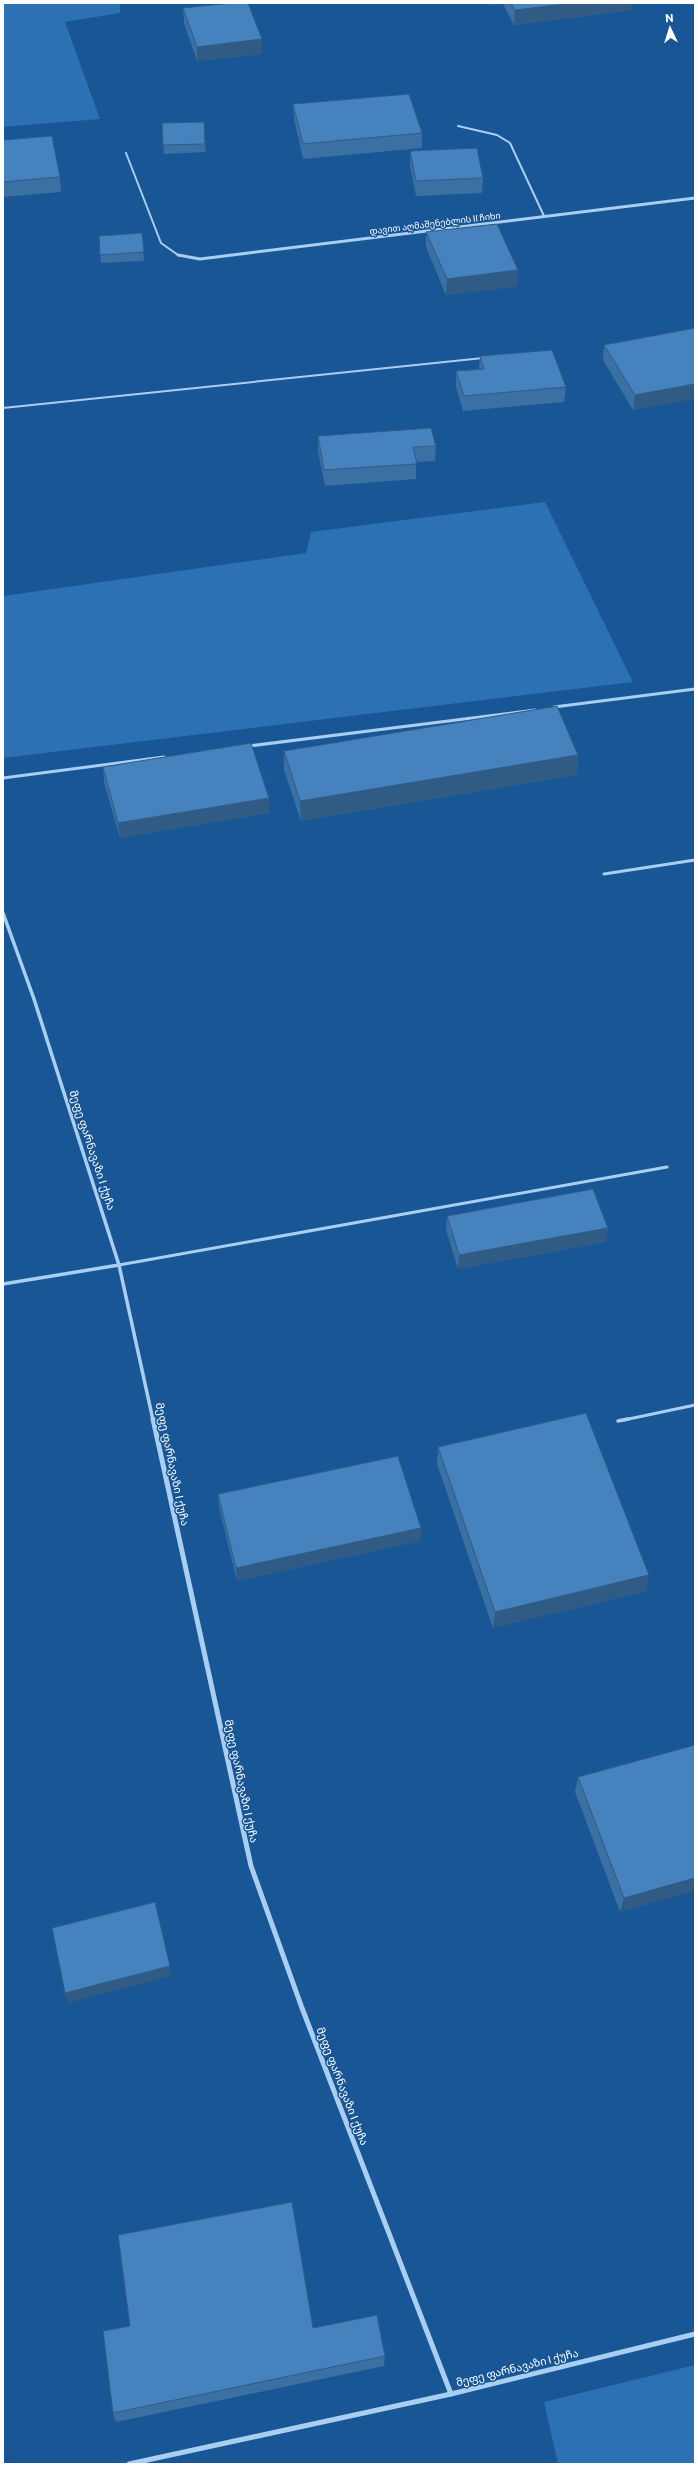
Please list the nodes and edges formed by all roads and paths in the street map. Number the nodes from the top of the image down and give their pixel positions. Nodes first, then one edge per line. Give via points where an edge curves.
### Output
1 (458, 126) dead end
2 (126, 153) dead end
3 (695, 198) edge
4 (544, 216) junction
5 (178, 255) joint
6 (488, 357) edge
7 (3, 408) edge
8 (695, 689) edge
9 (546, 708) edge
10 (538, 709) edge
11 (247, 747) edge
12 (168, 757) edge
13 (3, 778) edge
14 (695, 860) edge
15 (604, 874) dead end
16 (3, 913) edge
17 (667, 1167) dead end
18 (119, 1265) junction
19 (3, 1284) edge
20 (695, 1405) edge
21 (618, 1421) dead end
22 (695, 2334) edge
23 (451, 2394) junction
24 (129, 2464) edge

1 - 4 lane via 497,135 510,143
2 - 5 lane via 161,243
3 - 4 street, დავით აღმაშენებლის II ჩიხი
4 - 5 street, დავით აღმაშენებლის II ჩიხი via 200,259
6 - 7 lane
8 - 9 lane
10 - 11 lane
12 - 13 lane
14 - 15 lane
16 - 18 street, მეფე ფარნავაზი I ქუჩა via 34,999
17 - 18 lane
18 - 19 street
18 - 23 street, მეფე ფარნავაზი I ქუჩა via 251,1866 302,2008
20 - 21 lane
22 - 23 street, მეფე ფარნავაზი I ქუჩა
23 - 24 street

